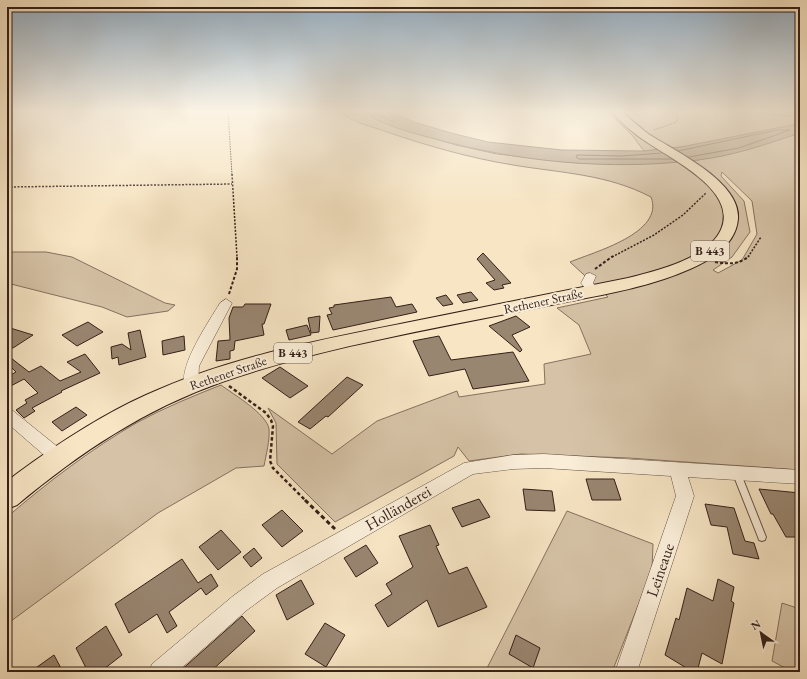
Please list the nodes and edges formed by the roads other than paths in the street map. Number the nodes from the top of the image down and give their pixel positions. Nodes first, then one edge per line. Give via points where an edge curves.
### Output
1 (660, 143) edge
2 (226, 303) road end
3 (191, 385) junction
4 (7, 414) edge
5 (58, 457) junction
6 (677, 468) junction
7 (736, 473) junction
8 (800, 477) edge
9 (7, 497) edge
10 (762, 537) dead end
11 (160, 672) edge
12 (626, 672) edge

1 - 3 main road, Rethener Straße / B 443 via 719,190 727,201 731,213 730,225 724,238 701,257 645,278 591,283 294,353
2 - 3 street via 192,366
3 - 5 main road, Rethener Straße / B 443 via 120,418
4 - 5 street
5 - 9 main road, Rethener Straße / B 443
6 - 7 street, Holländerei
6 - 11 street, Holländerei via 544,461 470,468 270,581 240,603
6 - 12 street, Leineaue via 685,496
7 - 8 street, Holländerei
7 - 10 lane

